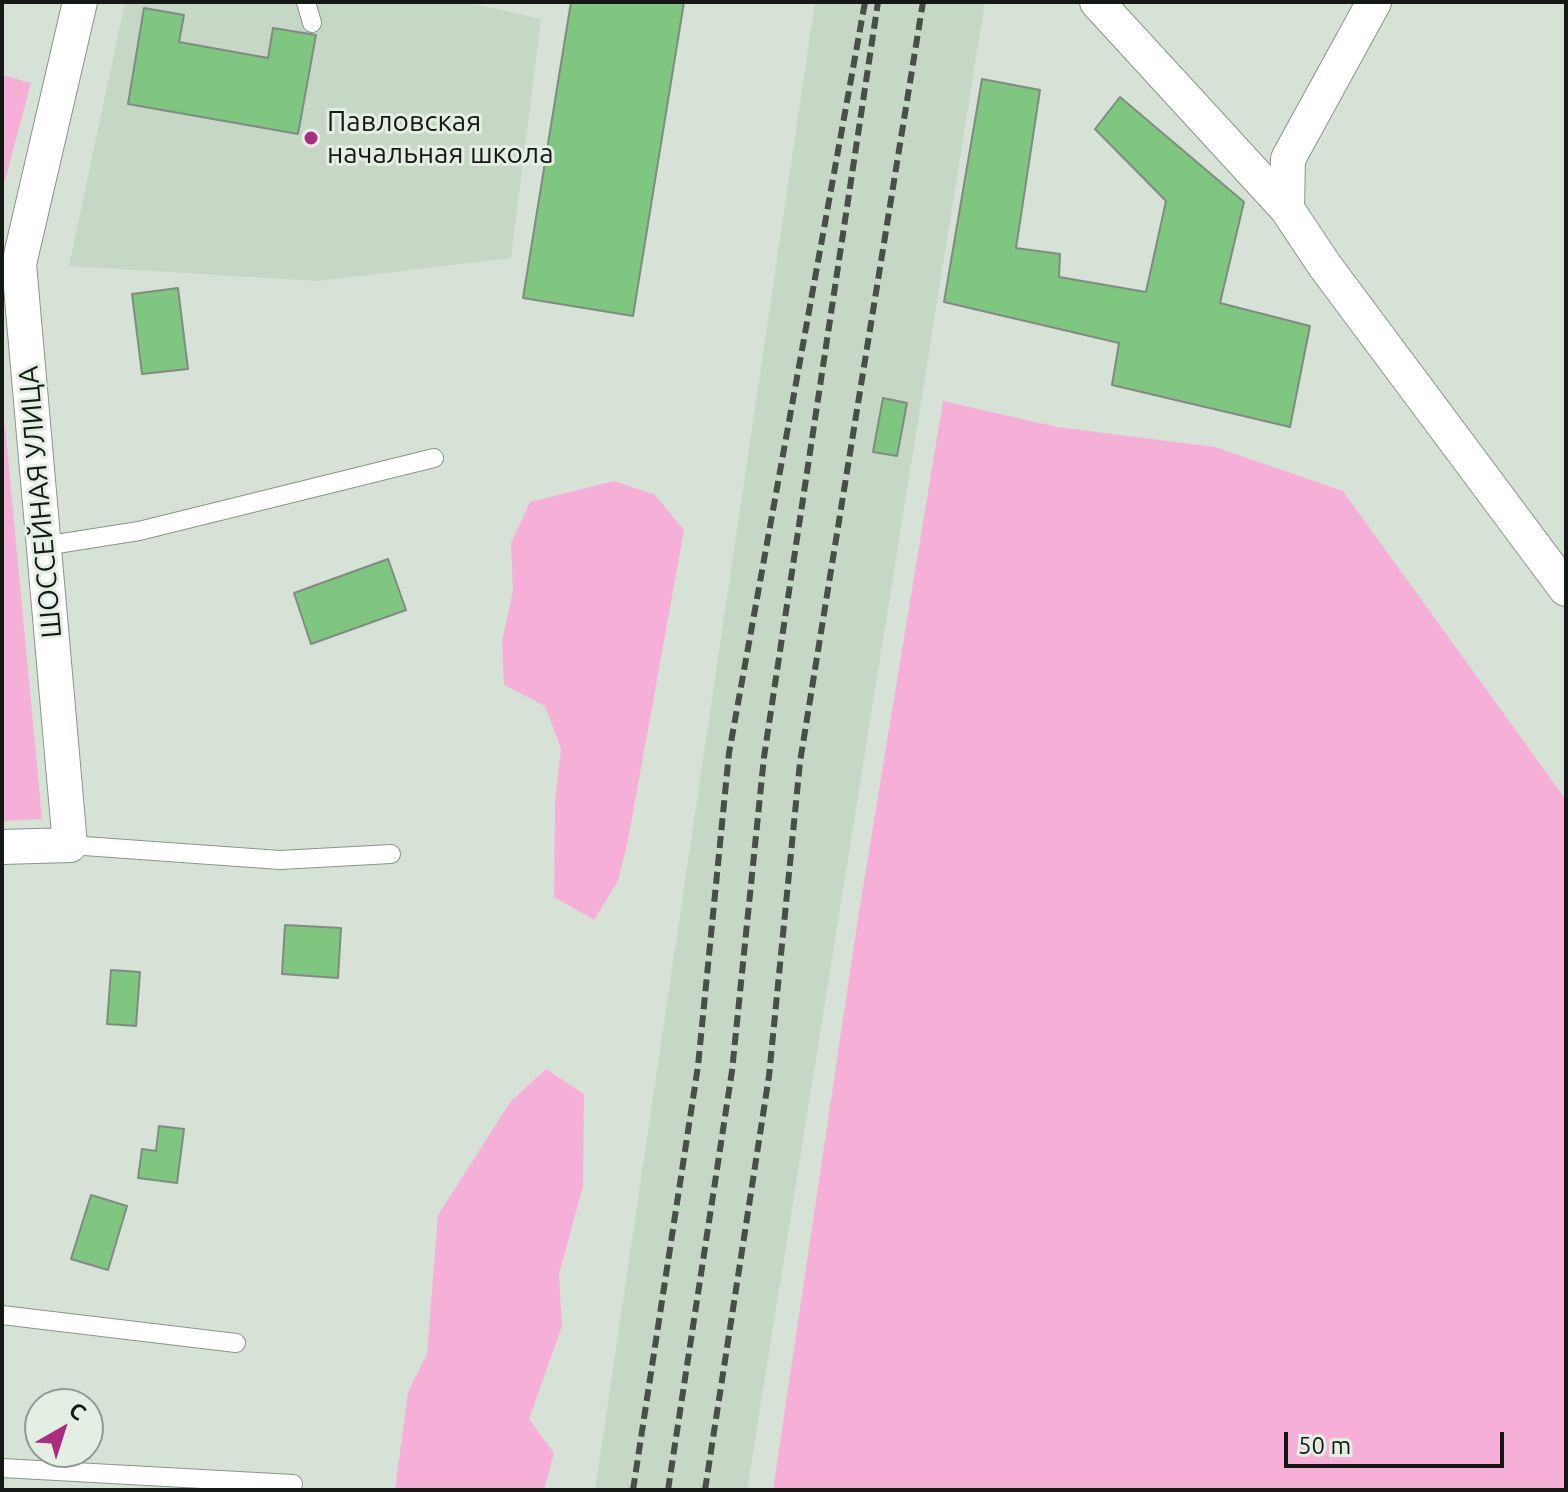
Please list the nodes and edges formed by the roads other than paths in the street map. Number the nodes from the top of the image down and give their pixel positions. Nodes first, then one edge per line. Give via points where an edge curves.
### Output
1 (80, 2) edge
2 (306, 2) edge
3 (1097, 2) edge
4 (1374, 2) edge
5 (312, 23) dead end
6 (1287, 209) junction
7 (434, 458) dead end
8 (44, 546) junction
9 (1566, 589) edge
10 (70, 845) junction
11 (2, 847) edge
12 (391, 854) dead end
13 (2, 1315) edge
14 (236, 1343) dead end
15 (2, 1468) edge
16 (293, 1484) dead end

1 - 8 street, ШОССЕЙНАЯ УЛИЦА via 19,264
2 - 5 lane
3 - 6 street
4 - 6 street via 1288,159
6 - 9 street
7 - 8 lane via 139,531
8 - 10 street, ШОССЕЙНАЯ УЛИЦА
10 - 11 street
10 - 12 lane via 280,860
13 - 14 lane
15 - 16 lane

